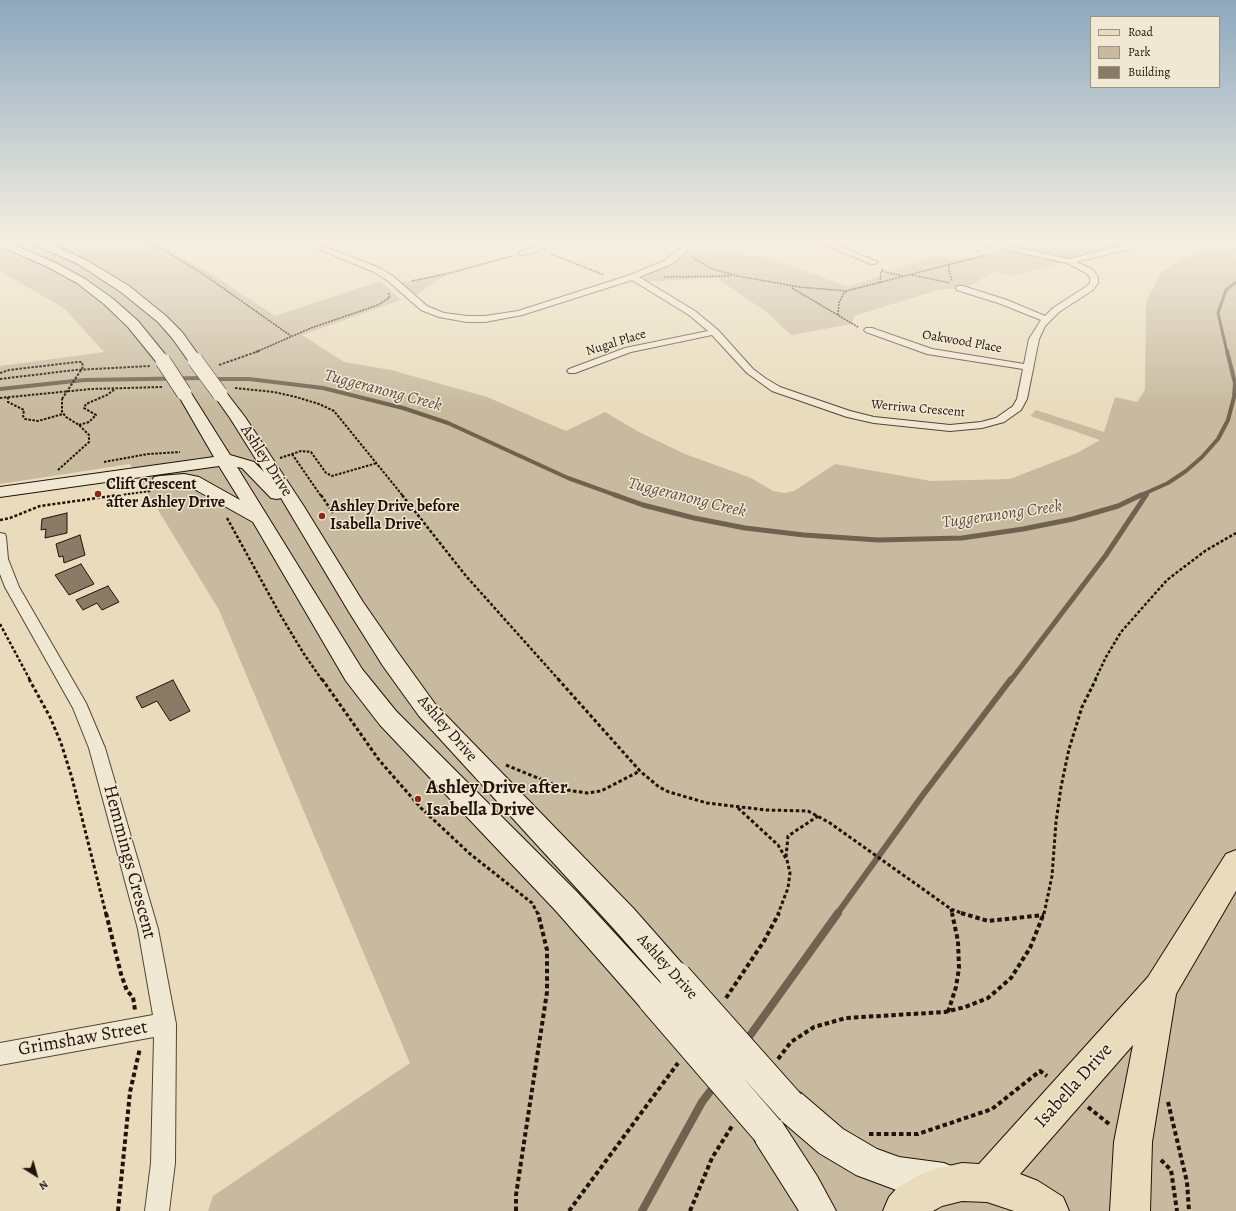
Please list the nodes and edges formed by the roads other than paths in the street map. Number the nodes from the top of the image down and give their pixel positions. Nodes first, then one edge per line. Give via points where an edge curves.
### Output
1 (101, 296) edge
2 (134, 296) edge
3 (410, 296) edge
4 (573, 296) edge
5 (663, 296) edge
6 (985, 296) edge
7 (1077, 296) edge
8 (1046, 319) junction
9 (878, 324) dead end
10 (869, 330) junction
11 (716, 332) junction
12 (859, 336) dead end
13 (1028, 367) junction
14 (572, 371) dead end
15 (244, 427) junction
16 (213, 440) junction
17 (229, 463) junction
18 (136, 477) junction
19 (0, 492) edge
20 (0, 502) edge
21 (301, 517) junction
22 (258, 518) junction
23 (0, 537) edge
24 (1236, 864) edge
25 (665, 988) junction
26 (1160, 989) junction
27 (166, 1024) junction
28 (0, 1054) edge
29 (974, 1183) junction
30 (157, 1211) edge
31 (818, 1211) edge
32 (903, 1211) edge
33 (1049, 1211) edge
34 (1130, 1211) edge

1 - 16 main road, Ashley Drive, bridge via 133,324 156,350
2 - 15 main road, Ashley Drive, bridge via 177,335
3 - 4 street via 424,308 436,313 458,318 485,319 503,317
5 - 11 street, Werriwa Crescent
6 - 8 street
7 - 8 street, Werriwa Crescent
8 - 13 street, Werriwa Crescent via 1034,339
9 - 10 street
10 - 12 street
10 - 13 street, Oakwood Place via 930,352
11 - 13 street, Werriwa Crescent via 750,371 776,389 847,414 888,422 961,428 1000,420 1017,408 1022,399
11 - 14 street, Nugal Place via 628,350
15 - 17 main road via 243,454
15 - 21 main road, Ashley Drive
16 - 17 main road, Ashley Drive
16 - 18 main road via 195,455
17 - 18 main road
17 - 21 main road via 248,465
17 - 22 main road, Ashley Drive
18 - 19 main road
18 - 20 main road
18 - 22 main road via 193,481
21 - 25 main road, Ashley Drive via 356,607 427,710 624,919
22 - 25 main road, Ashley Drive via 354,675 388,718 566,902
23 - 27 street, Hemmings Crescent via 1,559 12,587 80,707 97,748 148,929
24 - 26 main road, Isabella Drive
25 - 29 main road, Ashley Drive, bridge via 831,1141 868,1163 899,1174
25 - 31 main road, Ashley Drive, bridge via 768,1131
26 - 29 main road, Isabella Drive
26 - 34 main road, Isabella Drive via 1133,1142
27 - 28 street, Grimshaw Street
27 - 30 street, Hemmings Crescent via 163,1163
29 - 32 main road via 935,1188 911,1202
29 - 33 main road via 1024,1195

